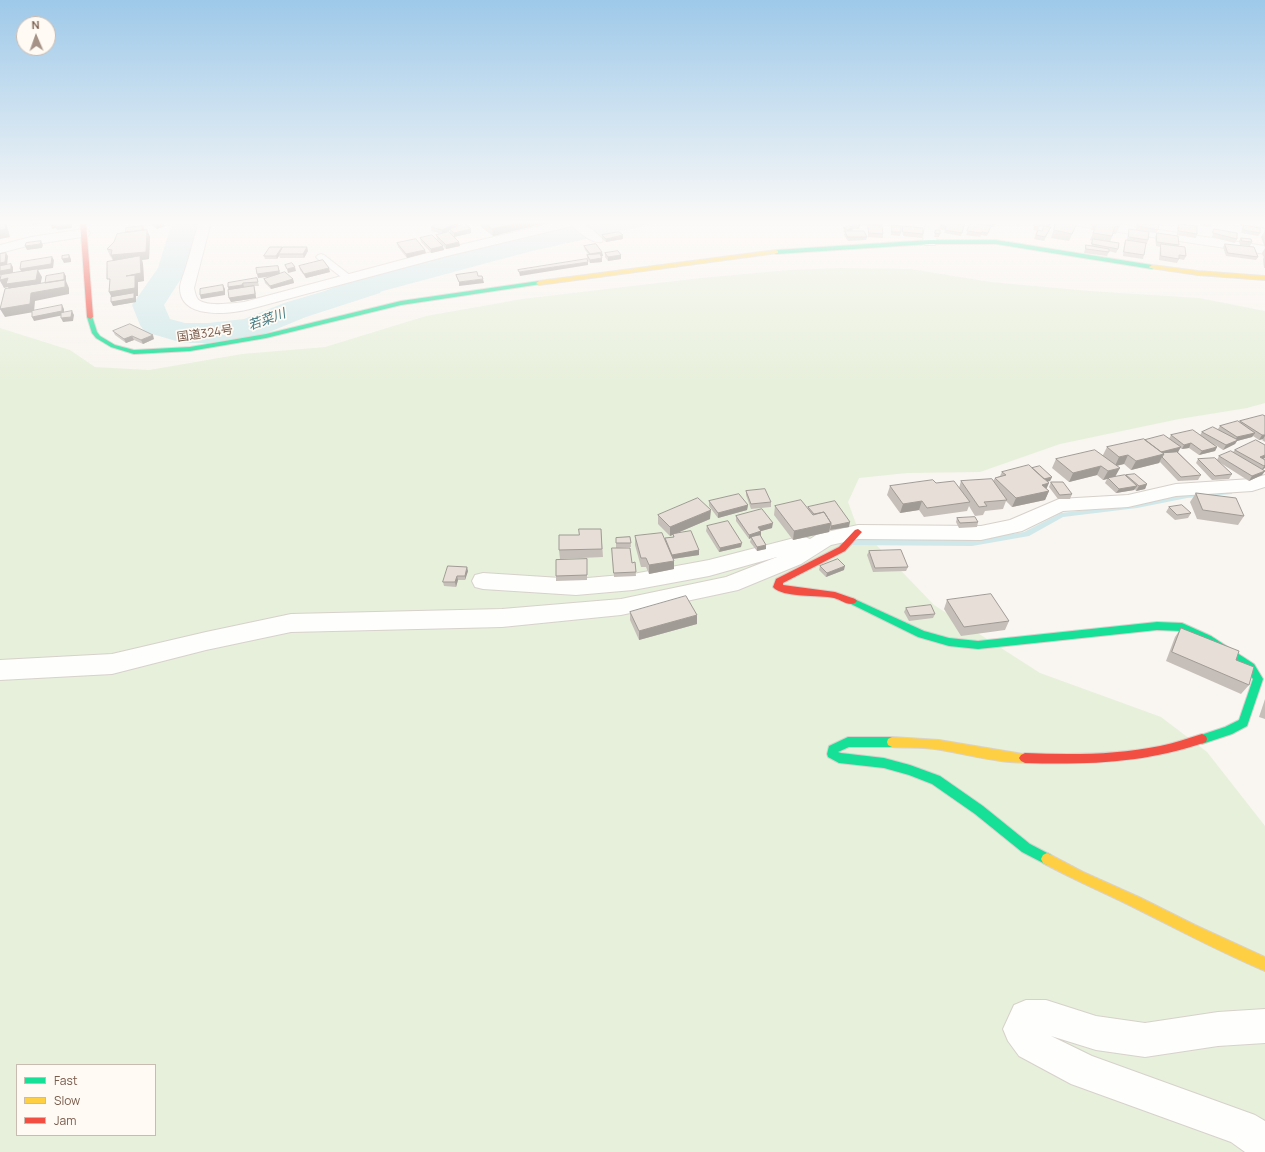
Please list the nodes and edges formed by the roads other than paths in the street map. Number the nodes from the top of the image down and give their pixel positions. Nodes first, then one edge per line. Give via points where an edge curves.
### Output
1 (87, 276) edge
2 (191, 276) edge
3 (345, 276) edge
4 (357, 276) edge
5 (592, 276) edge
6 (1235, 276) edge
7 (348, 278) junction
8 (1265, 278) edge
9 (1265, 481) edge
10 (858, 532) junction
11 (825, 539) junction
12 (483, 581) dead end
13 (0, 670) edge
14 (1265, 964) edge
15 (1265, 1026) edge
16 (1265, 1143) edge

1 - 5 main road, 国道324号 via 90,322 98,337 134,352 150,352 212,346 401,303
2 - 7 street via 187,288 190,300 196,305 210,308 245,306
3 - 7 lane
4 - 7 street
6 - 8 main road, 国道324号
9 - 10 street via 1252,485 1176,490 1128,501 1059,505 1015,526 981,533
10 - 11 street
10 - 14 main road via 842,549 780,581 778,587 785,590 835,594 921,634 956,643 978,645 1157,626 1182,627 1208,639 1250,668 1258,679 1243,723 1228,731 1161,751 1125,756 1047,759 1007,757 939,745 873,740 848,742 833,748 832,754 839,758 884,763 936,780 980,810 1026,848 1190,930
11 - 12 street via 709,568 633,582 576,587
11 - 13 street via 793,559 730,584 620,607 502,618 291,623 112,664
15 - 16 street via 1218,1028 1145,1040 1096,1032 1046,1017 1026,1017 1020,1029 1031,1044 1084,1071 1242,1128

